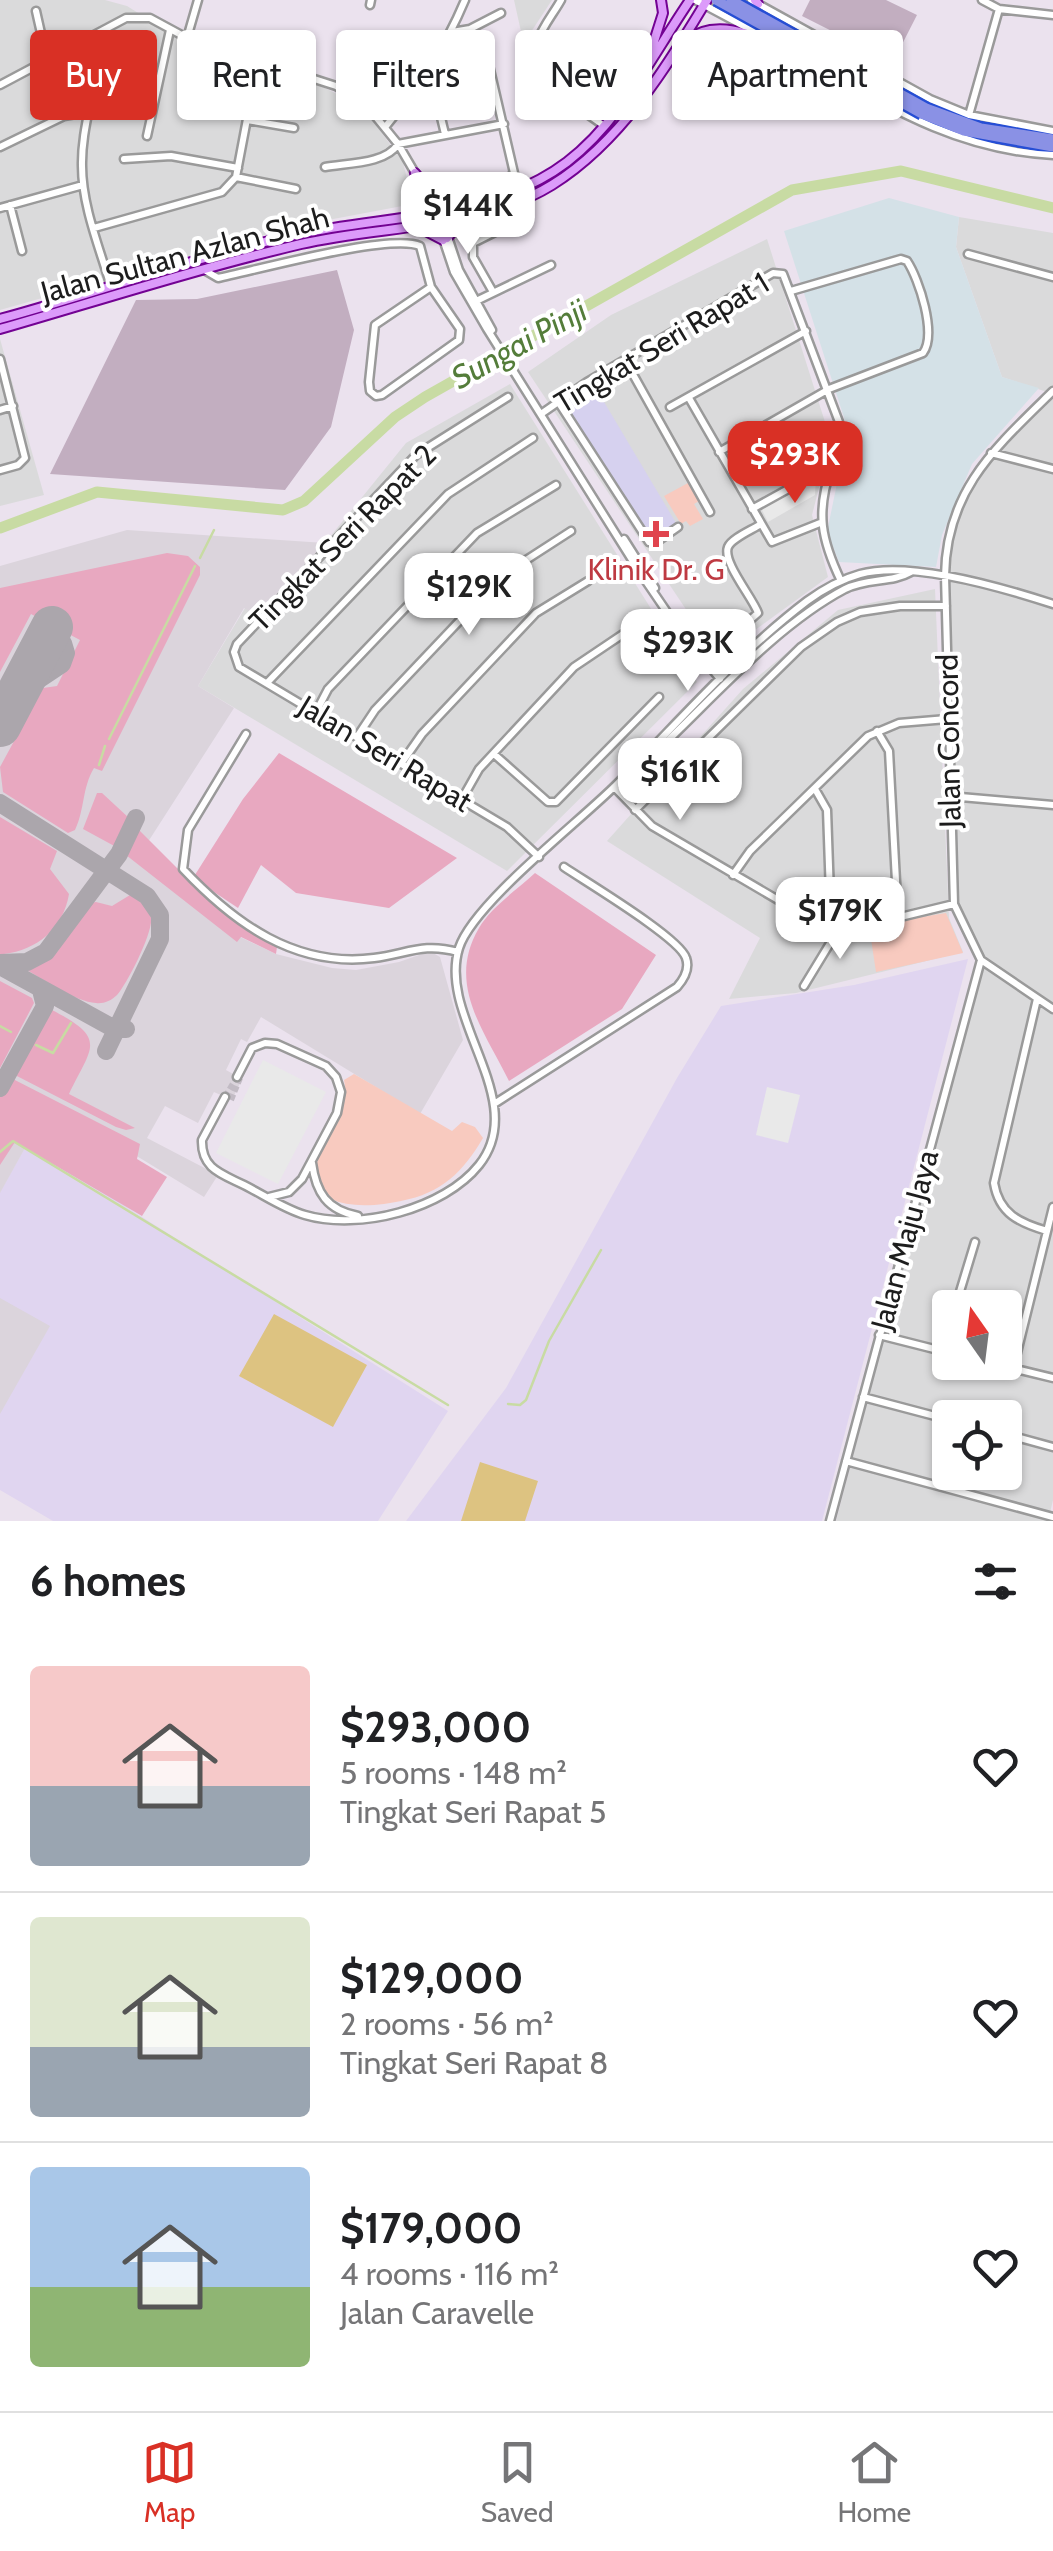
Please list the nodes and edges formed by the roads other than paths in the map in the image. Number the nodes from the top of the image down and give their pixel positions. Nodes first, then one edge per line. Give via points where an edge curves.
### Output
1 (198, 0) edge
2 (464, 0) edge
3 (661, 0) edge
4 (716, 0) edge
5 (731, 0) edge
6 (982, 0) edge
7 (559, 1) edge
8 (699, 1) edge
9 (755, 2) edge
10 (999, 9) junction
11 (36, 11) dead end
12 (501, 13) dead end
13 (1053, 14) edge
14 (746, 26) junction
15 (40, 30) edge
16 (104, 30) edge
17 (170, 30) junction
18 (189, 30) edge
19 (453, 30) edge
20 (464, 30) edge
21 (685, 30) edge
22 (700, 30) edge
23 (728, 30) edge
24 (753, 30) edge
25 (177, 33) edge
26 (652, 52) edge
27 (672, 54) edge
28 (652, 57) edge
29 (30, 68) edge
30 (316, 81) edge
31 (0, 84) edge
32 (495, 89) edge
33 (924, 111) junction
34 (903, 114) edge
35 (969, 115) junction
36 (56, 120) edge
37 (87, 120) edge
38 (247, 120) edge
39 (261, 120) edge
40 (391, 120) edge
41 (442, 120) edge
42 (608, 120) edge
43 (504, 124) junction
44 (386, 126) junction
45 (604, 126) junction
46 (294, 128) dead end
47 (1053, 131) edge
48 (446, 134) junction
49 (147, 136) dead end
50 (1053, 140) edge
51 (398, 144) junction
52 (0, 147) edge
53 (1053, 151) edge
54 (124, 159) dead end
55 (325, 167) dead end
56 (237, 172) junction
57 (414, 173) junction
58 (83, 185) junction
59 (296, 189) dead end
60 (434, 196) junction
61 (10, 205) junction
62 (465, 205) junction
63 (0, 208) edge
64 (399, 217) junction
65 (465, 217) junction
66 (438, 218) junction
67 (521, 218) dead end
68 (412, 224) junction
69 (94, 228) junction
70 (445, 239) junction
71 (22, 251) dead end
72 (968, 254) dead end
73 (551, 265) dead end
74 (206, 271) junction
75 (1053, 277) edge
76 (111, 287) junction
77 (431, 287) junction
78 (791, 291) junction
79 (493, 292) junction
80 (474, 302) junction
81 (0, 319) edge
82 (0, 329) edge
83 (806, 331) junction
84 (0, 359) edge
85 (624, 360) junction
86 (829, 390) junction
87 (1053, 392) edge
88 (508, 397) dead end
89 (689, 398) junction
90 (558, 402) junction
91 (12, 406) junction
92 (670, 406) dead end
93 (0, 410) edge
94 (543, 413) junction
95 (533, 438) dead end
96 (719, 452) junction
97 (990, 452) junction
98 (1053, 469) edge
99 (0, 470) edge
100 (830, 471) junction
101 (556, 485) dead end
102 (752, 509) junction
103 (710, 512) dead end
104 (820, 522) junction
105 (761, 524) junction
106 (678, 528) dead end
107 (572, 531) dead end
108 (911, 572) junction
109 (945, 576) junction
110 (588, 581) dead end
111 (841, 581) junction
112 (862, 581) junction
113 (832, 597) junction
114 (1053, 604) edge
115 (946, 606) junction
116 (626, 632) dead end
117 (732, 636) dead end
118 (766, 647) junction
119 (701, 650) junction
120 (234, 652) joint
121 (742, 658) junction
122 (707, 662) junction
123 (722, 678) junction
124 (268, 683) junction
125 (703, 695) junction
126 (659, 698) dead end
127 (316, 712) junction
128 (947, 719) junction
129 (678, 730) junction
130 (877, 731) junction
131 (246, 734) dead end
132 (357, 738) junction
133 (494, 754) junction
134 (640, 760) junction
135 (401, 764) junction
136 (614, 787) junction
137 (815, 789) junction
138 (949, 796) junction
139 (462, 799) junction
140 (1053, 806) edge
141 (636, 810) junction
142 (539, 857) junction
143 (564, 867) dead end
144 (733, 875) junction
145 (954, 904) junction
146 (898, 918) junction
147 (834, 923) junction
148 (458, 952) junction
149 (981, 960) junction
150 (804, 986) dead end
151 (1038, 999) junction
152 (1053, 1009) edge
153 (239, 1075) tunnel mouth
154 (228, 1098) tunnel mouth
155 (494, 1104) junction
156 (312, 1162) junction
157 (268, 1197) junction
158 (1053, 1207) edge
159 (368, 1217) junction
160 (1047, 1231) junction
161 (974, 1242) dead end
162 (961, 1290) edge
163 (1022, 1330) edge
164 (879, 1335) junction
165 (932, 1348) edge
166 (1022, 1371) edge
167 (1053, 1378) edge
168 (863, 1397) junction
169 (932, 1415) edge
170 (1022, 1438) edge
171 (1053, 1446) edge
172 (846, 1461) junction
173 (1053, 1518) edge
174 (830, 1521) edge

1 - 18 street
2 - 19 street
3 - 26 main road
4 - 33 highway, bridge
5 - 33 highway, bridge
6 - 10 street
7 - 45 street via 536,44 542,77
8 - 14 street
8 - 21 main road, Jalan Sultan Azlan Shah
8 - 28 main road, Jalan Sultan Azlan Shah
9 - 14 street via 740,16
9 - 35 street
10 - 13 street
10 - 35 street
11 - 15 street
12 - 20 street
14 - 24 street
16 - 17 street via 126,18 150,18
17 - 25 street
17 - 49 street
22 - 23 main road
27 - 65 main road, Jalan Sultan Azlan Shah via 621,126 576,169 528,198
29 - 31 street
30 - 44 street via 349,93
32 - 43 street
33 - 50 highway
33 - 53 highway via 964,130
34 - 53 street via 993,146
35 - 47 street
36 - 52 street
37 - 58 street
38 - 56 street
39 - 46 street
40 - 44 street
41 - 48 street
42 - 45 main road, Jalan Sultan Azlan Shah
43 - 48 street
43 - 60 street via 511,178
44 - 51 street
45 - 62 main road, Jalan Sultan Azlan Shah via 566,163 528,187
48 - 51 street
51 - 55 street via 382,157
51 - 57 street
54 - 56 street via 171,156
56 - 59 street
56 - 69 street via 222,192
57 - 60 main road
57 - 64 main road via 418,204
57 - 66 street
58 - 61 street
58 - 69 street
60 - 62 main road
61 - 63 street
61 - 71 street
62 - 66 main road, Jalan Sultan Azlan Shah
64 - 66 main road, Jalan Sultan Azlan Shah
64 - 76 main road, Jalan Sultan Azlan Shah via 298,234
65 - 66 main road, Jalan Sultan Azlan Shah
65 - 70 main road
66 - 68 main road, Jalan Sultan Azlan Shah
66 - 70 street
67 - 79 street via 473,244
68 - 70 main road
68 - 74 main road, Jalan Sultan Azlan Shah
69 - 76 street
70 - 80 street
72 - 75 street
73 - 79 street
74 - 77 street via 218,278 415,243
74 - 82 main road, Jalan Sultan Azlan Shah
76 - 81 main road, Jalan Sultan Azlan Shah
77 - 77 street via 375,325 369,382 376,396 459,340 460,328
78 - 83 street
78 - 85 street, Tingkat Seri Rapat 1 via 782,274 774,273
78 - 86 street via 900,259 911,264 930,328 928,347
79 - 80 street
80 - 94 street
83 - 86 street
83 - 89 street
84 - 91 street
85 - 90 street, Tingkat Seri Rapat 1
85 - 103 street
86 - 96 street
86 - 100 street via 840,439
87 - 97 street, Jalan Concord
88 - 120 street, Tingkat Seri Rapat 2 via 416,455
89 - 92 street
89 - 96 street
90 - 94 street, Tingkat Seri Rapat 1
90 - 106 street via 649,542
91 - 93 street
91 - 99 street via 25,458
94 - 119 street
94 - 122 street via 650,586
95 - 124 street via 448,494
96 - 102 street
97 - 98 street
97 - 109 street, Jalan Concord via 950,529
100 - 102 street
100 - 104 street
101 - 127 street via 477,533 328,689
102 - 105 street
104 - 105 street via 776,542
104 - 111 street
105 - 117 street via 727,550 758,614
107 - 132 street via 512,566 375,710
108 - 109 street
108 - 111 street via 874,571
108 - 112 street
109 - 114 street
109 - 115 street, Jalan Concord
110 - 135 street via 536,613
111 - 112 street
111 - 113 street
111 - 121 street via 809,599
112 - 113 street
113 - 118 street
115 - 128 street, Jalan Concord
115 - 141 street via 880,609 837,622 801,647
116 - 133 street via 579,663
118 - 123 street
118 - 129 street
119 - 121 street via 724,661
119 - 123 street
120 - 124 street, Jalan Seri Rapat via 239,667
121 - 123 street
122 - 123 street
122 - 125 street via 713,678
123 - 125 street
123 - 129 street
124 - 127 street, Jalan Seri Rapat
125 - 134 street
126 - 133 street via 556,802
127 - 132 street, Jalan Seri Rapat
128 - 130 street via 910,720
128 - 138 street, Jalan Concord
129 - 134 street
130 - 137 street
130 - 146 street via 890,760
131 - 148 street via 188,830 184,869 236,920 281,944 356,960 430,946
132 - 135 street, Jalan Seri Rapat
133 - 139 street
134 - 136 street
135 - 139 street, Jalan Seri Rapat
136 - 141 street
136 - 142 street
137 - 144 street
137 - 147 street via 827,810
138 - 140 street
138 - 145 street, Jalan Concord
139 - 142 street, Jalan Seri Rapat
141 - 144 street
142 - 148 street via 478,916
143 - 155 street via 672,940 687,970 677,987
144 - 147 street via 806,917
145 - 146 street
145 - 149 street, Jalan Concord
146 - 147 street
147 - 150 street via 832,940
148 - 155 street via 459,995
149 - 151 street
149 - 164 street, Jalan Maju Jaya
151 - 152 street
151 - 160 street via 994,1183 1016,1222
153 - 156 street via 252,1048 272,1043 326,1066 336,1077 340,1103
154 - 157 street via 202,1140 208,1165
155 - 159 street via 487,1152 460,1186 437,1200
156 - 157 street via 293,1189
156 - 159 street via 323,1200
157 - 159 street via 316,1218
158 - 160 street
160 - 163 street
161 - 162 street
164 - 165 street
164 - 168 street, Jalan Maju Jaya
166 - 167 street
168 - 169 street
168 - 172 street, Jalan Maju Jaya
170 - 171 street
172 - 173 street
172 - 174 street, Jalan Maju Jaya

